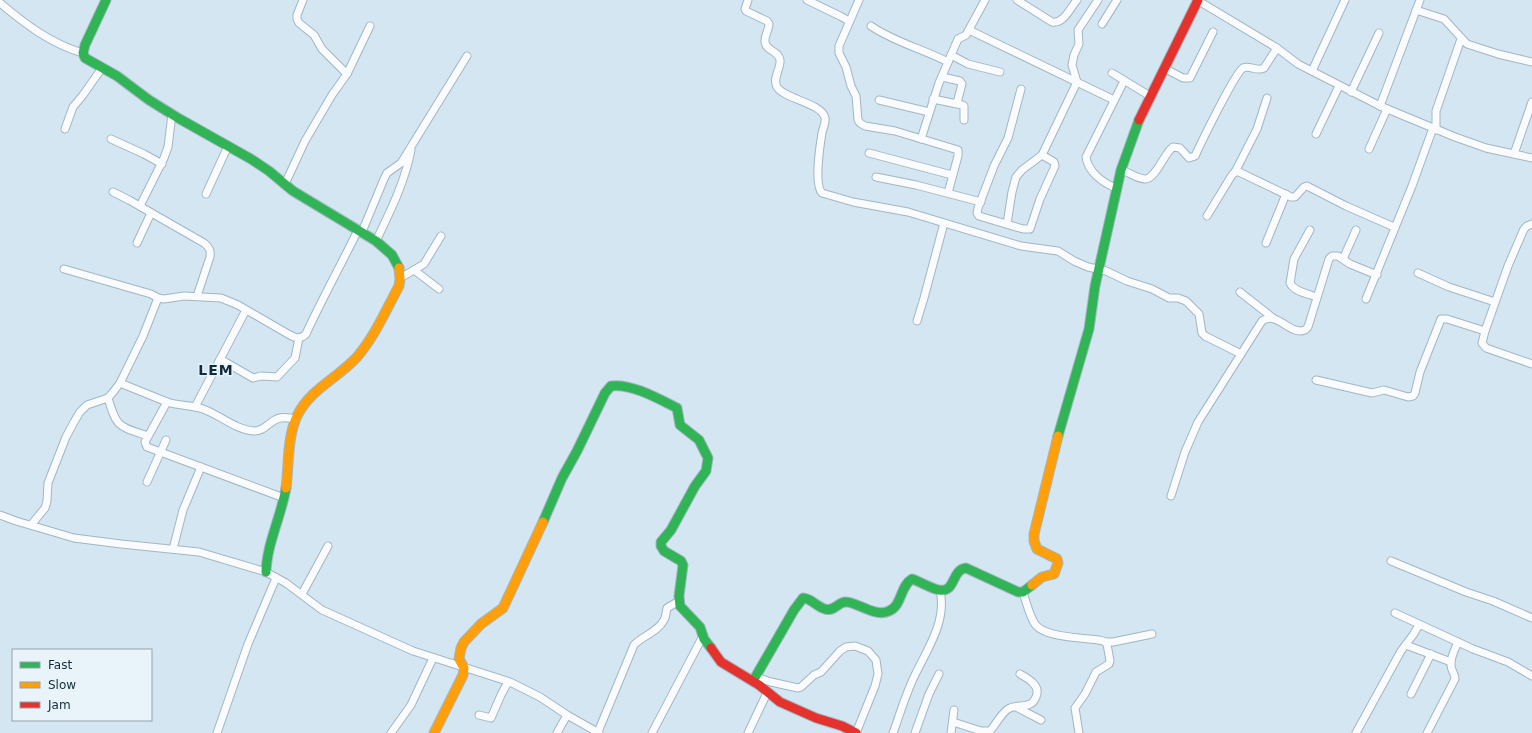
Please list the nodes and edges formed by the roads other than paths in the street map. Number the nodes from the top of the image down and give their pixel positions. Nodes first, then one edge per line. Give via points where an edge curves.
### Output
1 (106, 0) edge
2 (303, 0) edge
3 (748, 0) edge
4 (807, 0) edge
5 (826, 0) edge
6 (859, 0) edge
7 (985, 0) edge
8 (1018, 0) edge
9 (1077, 0) edge
10 (1088, 0) edge
11 (1117, 0) edge
12 (1198, 0) edge
13 (1345, 0) edge
14 (1420, 0) edge
15 (1096, 2) edge
16 (0, 4) edge
17 (822, 7) junction
18 (1416, 10) junction
19 (849, 21) junction
20 (1102, 24) dead end
21 (370, 26) dead end
22 (871, 26) dead end
23 (969, 30) junction
24 (1213, 32) dead end
25 (1379, 33) dead end
26 (1461, 39) junction
27 (1277, 48) junction
28 (83, 53) junction
29 (467, 56) dead end
30 (950, 59) junction
31 (1532, 62) edge
32 (102, 68) junction
33 (1164, 68) junction
34 (1312, 71) junction
35 (1000, 72) dead end
36 (347, 74) junction
37 (1112, 74) dead end
38 (942, 77) junction
39 (1124, 81) junction
40 (1077, 82) junction
41 (1339, 86) junction
42 (1021, 89) dead end
43 (1351, 92) junction
44 (1150, 96) junction
45 (1267, 98) dead end
46 (933, 99) junction
47 (879, 100) dead end
48 (1114, 100) junction
49 (1532, 102) edge
50 (957, 103) junction
51 (1384, 108) junction
52 (929, 112) junction
53 (172, 114) junction
54 (964, 120) dead end
55 (65, 129) dead end
56 (1434, 129) junction
57 (1316, 134) dead end
58 (111, 138) dead end
59 (921, 139) junction
60 (228, 146) junction
61 (411, 146) junction
62 (1369, 149) dead end
63 (869, 153) dead end
64 (1042, 154) junction
65 (1514, 154) junction
66 (1532, 158) edge
67 (162, 164) junction
68 (1121, 170) junction
69 (1236, 172) junction
70 (952, 175) junction
71 (876, 177) dead end
72 (285, 184) junction
73 (1116, 188) junction
74 (113, 192) dead end
75 (948, 193) junction
76 (206, 194) dead end
77 (1286, 194) junction
78 (981, 202) junction
79 (140, 206) junction
80 (151, 213) junction
81 (1207, 216) dead end
82 (944, 223) junction
83 (1007, 224) junction
84 (1532, 224) edge
85 (1394, 227) junction
86 (1310, 230) dead end
87 (1356, 230) dead end
88 (360, 231) junction
89 (440, 236) dead end
90 (376, 241) junction
91 (137, 243) dead end
92 (1266, 243) dead end
93 (1343, 259) junction
94 (64, 269) dead end
95 (1099, 269) junction
96 (414, 270) junction
97 (1418, 273) dead end
98 (1377, 275) junction
99 (402, 277) junction
100 (440, 289) dead end
101 (1240, 292) dead end
102 (197, 296) junction
103 (1318, 296) junction
104 (158, 298) junction
105 (1366, 299) dead end
106 (1495, 302) junction
107 (246, 310) junction
108 (1273, 318) junction
109 (917, 321) dead end
110 (1485, 331) junction
111 (299, 338) junction
112 (1241, 354) junction
113 (220, 360) junction
114 (1532, 364) edge
115 (1316, 380) dead end
116 (120, 382) junction
117 (108, 398) junction
118 (168, 402) junction
119 (195, 407) junction
120 (296, 419) junction
121 (148, 436) junction
122 (166, 440) dead end
123 (160, 452) junction
124 (201, 467) junction
125 (147, 482) dead end
126 (1171, 496) dead end
127 (284, 498) junction
128 (0, 515) edge
129 (31, 525) junction
130 (328, 546) dead end
131 (173, 549) junction
132 (1392, 561) dead end
133 (266, 572) junction
134 (276, 578) junction
135 (940, 590) junction
136 (1023, 592) junction
137 (302, 594) junction
138 (679, 601) junction
139 (1395, 613) dead end
140 (1532, 618) edge
141 (1419, 625) junction
142 (1152, 634) dead end
143 (703, 636) junction
144 (1105, 642) junction
145 (1458, 642) junction
146 (1406, 645) junction
147 (1431, 654) junction
148 (433, 658) junction
149 (1451, 662) junction
150 (464, 668) junction
151 (939, 674) dead end
152 (1020, 674) dead end
153 (1532, 676) edge
154 (754, 679) junction
155 (508, 682) junction
156 (767, 693) junction
157 (1411, 694) dead end
158 (1014, 706) junction
159 (954, 710) dead end
160 (479, 715) dead end
161 (567, 715) junction
162 (1041, 720) dead end
163 (953, 722) junction
164 (217, 733) edge
165 (391, 733) edge
166 (434, 733) edge
167 (557, 733) edge
168 (599, 733) edge
169 (652, 733) edge
170 (748, 733) edge
171 (856, 733) edge
172 (893, 733) edge
173 (914, 733) edge
174 (951, 733) edge
175 (1078, 733) edge
176 (1356, 733) edge
177 (1428, 733) edge

1 - 28 street
2 - 36 street via 297,14 299,23 314,35 322,49
3 - 82 street via 744,9 769,24 764,42 780,59 776,85 781,91 814,106 824,115 818,180 822,193 853,202 908,212
4 - 17 street
5 - 17 street
6 - 19 street
7 - 23 street
8 - 9 street via 1055,23 1066,15
10 - 15 street
11 - 20 street
12 - 27 street
12 - 33 street
13 - 34 street
14 - 18 street
15 - 40 street via 1078,30 1079,44 1072,65
16 - 28 street via 39,33
17 - 19 street
18 - 26 street via 1444,19
18 - 51 street
19 - 59 street via 841,39 839,53 856,96 860,123
21 - 36 street
22 - 30 street via 884,34
23 - 30 street via 958,39
23 - 40 street
24 - 33 street via 1190,78 1183,78
25 - 43 street
26 - 31 street via 1476,48
26 - 56 street via 1436,111
27 - 34 street via 1290,59
27 - 68 street via 1264,68 1248,67 1240,71 1194,156 1189,158 1180,148 1174,147 1147,179
28 - 32 street via 85,58
29 - 61 street
30 - 35 street
30 - 38 street
32 - 53 street
32 - 55 street via 73,107
33 - 44 street
34 - 41 street
36 - 72 street via 317,120
37 - 39 street
38 - 46 street
38 - 50 street via 962,84
39 - 44 street
39 - 48 street
40 - 48 street
40 - 64 street
41 - 43 street
41 - 57 street
42 - 78 street via 1008,138 994,166
43 - 51 street
44 - 68 street via 1140,116
45 - 69 street via 1257,129
46 - 50 street
46 - 52 street
47 - 52 street
48 - 73 street via 1086,157 1090,168 1097,176
49 - 65 street
50 - 54 street via 964,106
51 - 56 street
51 - 62 street
52 - 59 street
53 - 60 street
53 - 67 street via 168,147
56 - 65 street via 1486,148
56 - 85 street
58 - 67 street
59 - 70 street via 958,150
60 - 72 street
60 - 76 street
61 - 88 street via 401,162 387,173
61 - 90 street via 408,167
63 - 70 street
64 - 83 street via 1016,177
64 - 83 street via 1054,162 1055,166 1040,199 1032,227 1027,230
65 - 66 street
67 - 79 street
68 - 73 street
69 - 77 street
69 - 81 street
70 - 75 street
71 - 75 street
72 - 88 street via 308,202
73 - 95 street
74 - 79 street
75 - 78 street
77 - 85 street via 1294,197 1307,186
77 - 92 street
78 - 83 street via 977,213 979,216
79 - 80 street
80 - 91 street
80 - 102 street via 209,248 210,257
82 - 95 street via 1022,246 1058,251 1074,261
82 - 109 street
84 - 106 street via 1524,229
85 - 98 street
86 - 103 street via 1294,259 1290,283 1296,289
87 - 93 street
88 - 90 street
88 - 111 street via 321,300 306,334
89 - 96 street via 429,258
90 - 99 street via 395,259 401,268
93 - 98 street
93 - 103 street via 1334,255 1329,259
94 - 104 street
95 - 112 street via 1132,283 1152,288 1169,298 1186,301 1199,314 1202,333 1205,336
95 - 136 street via 1089,329 1056,444 1034,534 1034,545 1037,550 1057,559 1056,571 1042,577
96 - 99 street
96 - 100 street
97 - 106 street via 1449,287
98 - 105 street
99 - 120 street via 358,356 308,398
101 - 108 street
102 - 104 street
102 - 107 street via 221,298
103 - 108 street via 1305,330 1297,331
104 - 116 street
106 - 110 street
107 - 111 street via 280,331
107 - 113 street
108 - 112 street via 1262,321
110 - 114 street via 1482,343 1486,348
110 - 115 street via 1442,319 1420,372 1415,394 1410,397 1388,391 1372,393
111 - 113 street via 293,362 275,377 253,378
112 - 126 street via 1198,422
113 - 119 street
116 - 117 street
116 - 118 street
117 - 121 street via 118,424
117 - 129 street via 87,405 80,412 66,437 48,483 45,508
118 - 119 street
118 - 121 street
119 - 120 street via 252,431 262,430 276,419
120 - 127 street
121 - 123 street via 146,446
122 - 123 street
123 - 124 street
123 - 125 street
124 - 127 street
124 - 131 street via 183,510
127 - 133 street via 266,554
128 - 129 street
129 - 131 street via 74,538
130 - 137 street
131 - 133 street via 199,552
132 - 140 street
133 - 134 street
134 - 137 street
134 - 164 street via 248,644
135 - 136 street via 948,590 959,570 966,568
135 - 154 street via 912,579 908,581 894,609 884,614 846,602 825,610 803,598
135 - 172 street via 942,607 934,637 915,675
136 - 144 street via 1032,618 1040,628 1066,637
137 - 148 street via 322,610
138 - 143 street via 683,611 700,628
138 - 150 street via 683,565 681,561 664,551 661,542 671,530 706,470 708,458 699,440 680,426 677,408 629,387 611,386 604,393 562,478 503,608 481,624 464,642 459,659
138 - 168 street via 667,608 663,623 634,645
139 - 141 street
141 - 145 street
141 - 146 street
142 - 144 street
143 - 154 street via 721,662
143 - 169 street
144 - 175 street via 1110,661 1096,672 1075,708
145 - 149 street
145 - 153 street via 1508,662
146 - 147 street
146 - 176 street
147 - 149 street
147 - 157 street
148 - 150 street
148 - 165 street via 411,705
149 - 177 street via 1455,679
150 - 155 street
150 - 166 street via 461,680
151 - 173 street
152 - 158 street via 1034,683 1037,694 1029,705
154 - 156 street
154 - 171 street via 798,688 821,672 842,649 855,646 868,652 876,660 878,674
155 - 160 street via 491,718
155 - 161 street via 540,697
156 - 170 street
156 - 171 street via 797,710
158 - 162 street
158 - 163 street via 1006,711 990,731 981,731
159 - 163 street
161 - 167 street
161 - 168 street
163 - 174 street

